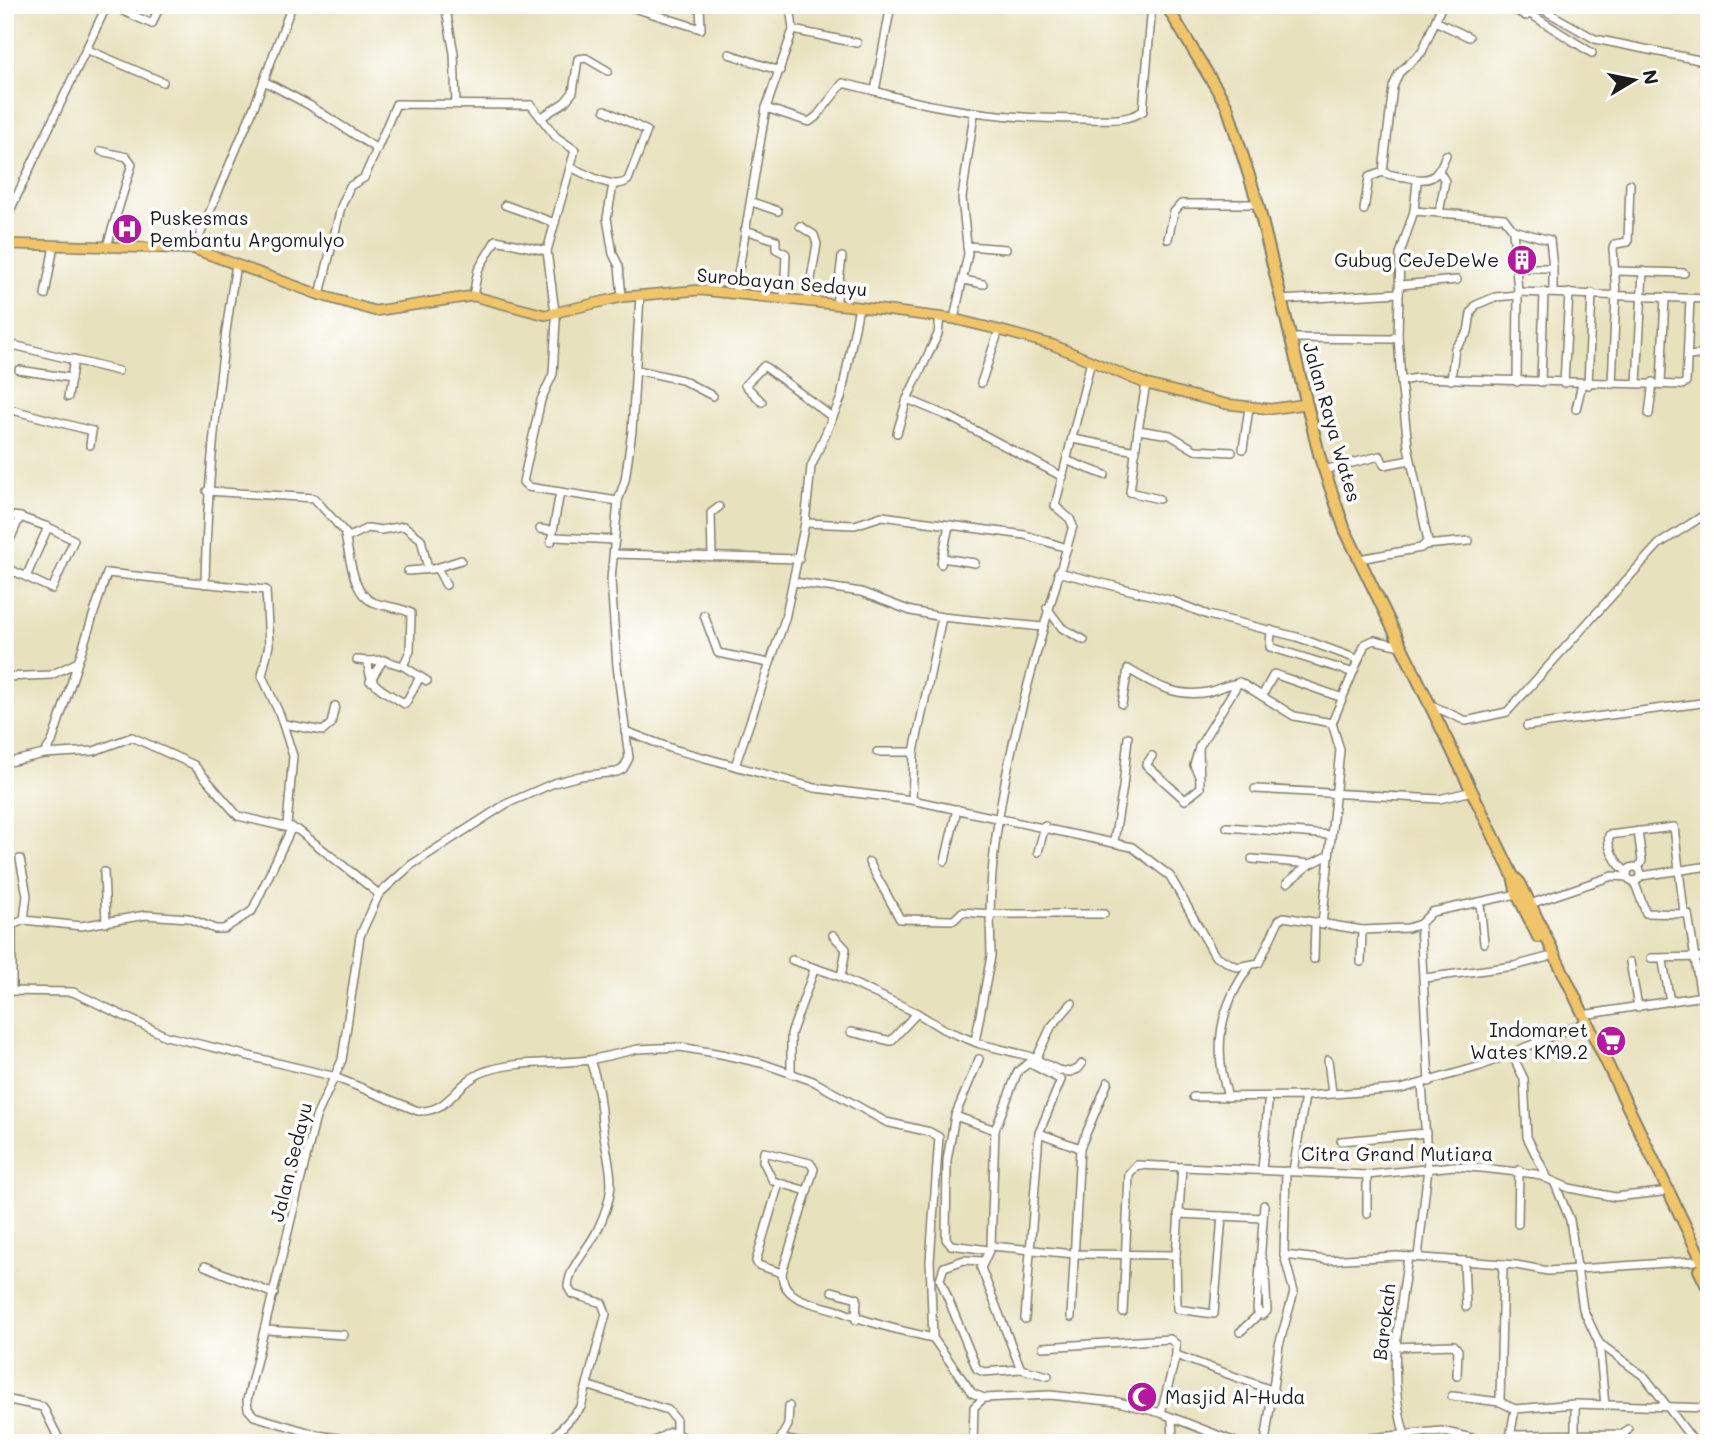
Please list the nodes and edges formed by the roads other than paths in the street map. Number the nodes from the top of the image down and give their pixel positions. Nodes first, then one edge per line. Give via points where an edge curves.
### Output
1 (108, 5) edge
2 (160, 5) edge
3 (292, 5) edge
4 (445, 5) edge
5 (624, 5) edge
6 (700, 5) edge
7 (790, 5) edge
8 (891, 5) edge
9 (1152, 5) edge
10 (1166, 5) edge
11 (1442, 5) edge
12 (1506, 5) edge
13 (1535, 6) edge
14 (930, 9) dead end
15 (1532, 15) junction
16 (1437, 22) junction
17 (793, 30) junction
18 (1469, 37) dead end
19 (857, 43) dead end
20 (88, 50) junction
21 (1592, 53) dead end
22 (729, 54) dead end
23 (1709, 62) edge
24 (608, 71) dead end
25 (780, 71) junction
26 (264, 81) junction
27 (163, 82) dead end
28 (875, 91) junction
29 (456, 104) junction
30 (766, 108) junction
31 (605, 110) dead end
32 (974, 114) junction
33 (542, 117) junction
34 (377, 149) junction
35 (101, 151) dead end
36 (1446, 155) dead end
37 (570, 167) junction
38 (1439, 171) junction
39 (1383, 172) junction
40 (1417, 181) junction
41 (1630, 184) dead end
42 (613, 185) junction
43 (752, 202) junction
44 (1258, 204) junction
45 (505, 205) dead end
46 (1364, 210) dead end
47 (778, 211) dead end
48 (1414, 211) junction
49 (1439, 213) junction
50 (5, 221) edge
51 (555, 223) junction
52 (800, 226) dead end
53 (746, 230) junction
54 (1513, 230) junction
55 (1168, 239) dead end
56 (5, 244) edge
57 (54, 245) junction
58 (107, 246) junction
59 (967, 246) junction
60 (1006, 249) dead end
61 (194, 250) junction
62 (547, 251) junction
63 (842, 257) dead end
64 (236, 264) junction
65 (1516, 268) junction
66 (1553, 268) junction
67 (1616, 271) junction
68 (1643, 271) junction
69 (823, 272) dead end
70 (1684, 273) dead end
71 (964, 280) junction
72 (1457, 280) dead end
73 (983, 284) dead end
74 (1400, 285) junction
75 (1549, 292) junction
76 (735, 293) junction
77 (1399, 293) junction
78 (1518, 293) junction
79 (1569, 293) junction
80 (1592, 293) junction
81 (1616, 294) junction
82 (45, 295) dead end
83 (320, 295) junction
84 (640, 295) junction
85 (1642, 295) junction
86 (473, 296) junction
87 (622, 297) junction
88 (1665, 297) junction
89 (784, 299) junction
90 (1690, 299) junction
91 (1709, 299) edge
92 (1282, 300) junction
93 (808, 302) junction
94 (836, 305) junction
95 (859, 307) junction
96 (556, 314) junction
97 (940, 317) junction
98 (954, 319) junction
99 (999, 330) junction
100 (1398, 335) junction
101 (1290, 338) junction
102 (5, 343) edge
103 (1709, 354) edge
104 (1688, 356) junction
105 (74, 359) junction
106 (1091, 361) junction
107 (19, 370) dead end
108 (637, 370) junction
109 (118, 371) dead end
110 (71, 378) junction
111 (1451, 380) junction
112 (1401, 381) junction
113 (1517, 382) junction
114 (1541, 382) junction
115 (981, 383) dead end
116 (1564, 383) junction
117 (1637, 383) junction
118 (1657, 383) junction
119 (1146, 384) junction
120 (1585, 384) junction
121 (1612, 384) junction
122 (713, 396) dead end
123 (68, 397) dead end
124 (906, 399) junction
125 (762, 402) dead end
126 (1306, 404) junction
127 (5, 408) edge
128 (1249, 408) junction
129 (1576, 409) dead end
130 (1649, 414) dead end
131 (832, 417) junction
132 (1138, 430) junction
133 (897, 433) dead end
134 (1073, 439) junction
135 (90, 445) dead end
136 (1243, 449) dead end
137 (1136, 451) junction
138 (1232, 452) dead end
139 (1410, 460) junction
140 (1068, 461) junction
141 (1324, 470) junction
142 (1105, 475) dead end
143 (1063, 477) junction
144 (207, 491) junction
145 (560, 492) junction
146 (1159, 499) dead end
147 (618, 501) junction
148 (719, 507) dead end
149 (1709, 512) edge
150 (5, 514) edge
151 (20, 517) junction
152 (805, 523) junction
153 (949, 525) junction
154 (48, 527) junction
155 (540, 529) dead end
156 (345, 536) junction
157 (554, 536) junction
158 (615, 540) junction
159 (1469, 541) dead end
160 (1425, 545) junction
161 (1067, 548) junction
162 (5, 551) edge
163 (614, 554) junction
164 (712, 555) junction
165 (799, 559) junction
166 (1359, 559) junction
167 (461, 560) dead end
168 (975, 563) dead end
169 (5, 567) edge
170 (437, 568) junction
171 (428, 569) junction
172 (408, 571) dead end
173 (1058, 572) junction
174 (26, 576) junction
175 (794, 582) junction
176 (205, 584) junction
177 (446, 585) dead end
178 (1047, 608) junction
179 (704, 615) dead end
180 (942, 617) junction
181 (1042, 627) junction
182 (1271, 630) junction
183 (1084, 640) dead end
184 (1403, 646) junction
185 (1357, 659) junction
186 (357, 660) dead end
187 (383, 660) junction
188 (368, 661) junction
189 (76, 663) junction
190 (769, 663) junction
191 (1119, 663) dead end
192 (403, 666) junction
193 (1128, 669) junction
194 (1351, 672) junction
195 (5, 677) edge
196 (370, 681) junction
197 (1239, 682) junction
198 (1262, 696) junction
199 (1340, 697) junction
200 (1709, 702) edge
201 (1122, 704) dead end
202 (1430, 704) junction
203 (335, 706) dead end
204 (1332, 723) junction
205 (284, 724) junction
206 (1527, 726) dead end
207 (625, 731) junction
208 (1128, 737) dead end
209 (877, 752) dead end
210 (914, 752) junction
211 (44, 754) junction
212 (1152, 755) dead end
213 (5, 763) edge
214 (734, 766) junction
215 (1255, 789) dead end
216 (1473, 791) junction
217 (1337, 793) junction
218 (912, 800) junction
219 (957, 809) junction
220 (1000, 818) junction
221 (290, 826) junction
222 (1045, 827) junction
223 (1227, 827) dead end
224 (1638, 831) junction
225 (1331, 835) junction
226 (1114, 841) junction
227 (1038, 852) dead end
228 (1329, 855) junction
229 (20, 859) dead end
230 (1252, 859) dead end
231 (945, 861) dead end
232 (869, 862) dead end
233 (1311, 864) junction
234 (1709, 866) edge
235 (1679, 869) junction
236 (104, 872) dead end
237 (1627, 874) junction
238 (1638, 875) junction
239 (1513, 876) junction
240 (1287, 883) dead end
241 (379, 894) junction
242 (1517, 894) junction
243 (1480, 903) junction
244 (1530, 904) junction
245 (1684, 912) junction
246 (990, 914) junction
247 (1104, 914) dead end
248 (23, 920) junction
249 (106, 923) junction
250 (1319, 924) junction
251 (1420, 924) junction
252 (9, 925) edge
253 (1362, 930) junction
254 (833, 935) dead end
255 (1484, 943) dead end
256 (1548, 957) junction
257 (1709, 957) edge
258 (1651, 958) dead end
259 (1694, 958) junction
260 (792, 960) dead end
261 (1314, 960) dead end
262 (1663, 961) dead end
263 (1361, 962) dead end
264 (1630, 962) dead end
265 (1249, 967) junction
266 (814, 970) junction
267 (841, 977) junction
268 (1425, 978) junction
269 (9, 991) edge
270 (1705, 996) edge
271 (1670, 1002) junction
272 (1072, 1003) dead end
273 (1638, 1007) junction
274 (917, 1013) junction
275 (1582, 1020) junction
276 (851, 1031) dead end
277 (975, 1042) junction
278 (1512, 1054) junction
279 (979, 1059) dead end
280 (1036, 1059) junction
281 (590, 1060) junction
282 (1328, 1060) dead end
283 (1082, 1064) dead end
284 (791, 1074) junction
285 (332, 1076) junction
286 (1108, 1082) dead end
287 (1426, 1083) junction
288 (1332, 1093) junction
289 (1305, 1096) junction
290 (1193, 1097) dead end
291 (1228, 1097) junction
292 (1268, 1102) dead end
293 (955, 1116) junction
294 (995, 1130) junction
295 (1039, 1133) junction
296 (1426, 1133) junction
297 (1341, 1141) dead end
298 (1080, 1148) junction
299 (1182, 1167) junction
300 (1427, 1168) junction
301 (1262, 1170) junction
302 (1519, 1170) junction
303 (1290, 1171) junction
304 (1367, 1175) junction
305 (1547, 1177) junction
306 (779, 1183) junction
307 (1555, 1184) junction
308 (807, 1191) junction
309 (1661, 1192) junction
310 (1264, 1205) dead end
311 (1178, 1214) junction
312 (1367, 1214) dead end
313 (1222, 1216) junction
314 (1263, 1218) junction
315 (1518, 1224) dead end
316 (990, 1248) junction
317 (1030, 1250) junction
318 (1075, 1254) junction
319 (1126, 1254) junction
320 (1176, 1255) junction
321 (1284, 1255) junction
322 (1408, 1257) junction
323 (1418, 1257) junction
324 (982, 1261) junction
325 (1464, 1261) junction
326 (1695, 1261) junction
327 (1503, 1264) junction
328 (205, 1266) dead end
329 (1575, 1269) junction
330 (782, 1273) junction
331 (1708, 1273) edge
332 (1709, 1290) edge
333 (832, 1291) dead end
334 (274, 1294) junction
335 (1465, 1307) dead end
336 (1124, 1311) dead end
337 (1071, 1317) dead end
338 (1025, 1319) dead end
339 (856, 1320) junction
340 (266, 1330) junction
341 (1240, 1332) dead end
342 (344, 1335) dead end
343 (933, 1338) junction
344 (1599, 1343) junction
345 (1043, 1347) dead end
346 (1393, 1347) junction
347 (1176, 1355) junction
348 (1021, 1369) junction
349 (1048, 1376) dead end
350 (1457, 1376) dead end
351 (589, 1386) junction
352 (1274, 1391) junction
353 (972, 1393) junction
354 (1452, 1396) dead end
355 (984, 1398) junction
356 (5, 1399) edge
357 (1500, 1402) junction
358 (1575, 1404) junction
359 (1605, 1405) junction
360 (789, 1406) dead end
361 (974, 1408) junction
362 (1709, 1408) edge
363 (1515, 1409) junction
364 (1668, 1409) junction
365 (1161, 1413) junction
366 (1172, 1418) junction
367 (1628, 1429) dead end
368 (676, 1433) junction
369 (1404, 1433) junction
370 (1575, 1434) junction
371 (316, 1439) edge
372 (1510, 1439) edge
373 (780, 1440) junction
374 (1360, 1440) dead end
375 (61, 1443) edge
376 (369, 1443) edge
377 (548, 1443) edge
378 (651, 1443) edge
379 (699, 1443) edge
380 (771, 1443) edge
381 (803, 1443) edge
382 (973, 1443) edge
383 (1173, 1443) edge
384 (1238, 1443) edge
385 (1265, 1443) edge
386 (1494, 1443) edge
387 (1695, 1443) edge

1 - 2 street via 152,24
1 - 20 street
3 - 26 street
4 - 29 street via 454,53
5 - 6 street via 701,29
7 - 17 street
8 - 14 street
8 - 28 street
9 - 32 street via 1143,111 1127,119
10 - 44 highway, Jalan Raya Wates via 1227,106
11 - 16 street
12 - 15 street
13 - 15 street
13 - 23 street via 1595,38
15 - 21 street
16 - 18 street
16 - 39 street via 1422,52 1399,73 1393,88
17 - 19 street
17 - 25 street
20 - 27 street
20 - 50 street
22 - 25 street
24 - 33 street via 586,58 578,59 573,92
25 - 30 street
26 - 34 street
26 - 61 street
28 - 30 street via 843,83 809,121
28 - 32 street
29 - 33 street via 527,104
29 - 34 street via 396,104
30 - 43 street
31 - 42 street via 647,131 628,180
32 - 59 street via 962,198
33 - 37 street via 556,137 575,150
34 - 83 street via 364,178 351,187 341,207
35 - 58 street via 127,157 132,164
36 - 38 street
37 - 42 street
37 - 51 street
38 - 40 street via 1430,179
38 - 49 street via 1445,181
39 - 40 street
39 - 46 street via 1369,177
40 - 48 street
41 - 67 street via 1628,242 1614,245
42 - 87 street via 607,218
43 - 47 street
43 - 53 street
44 - 55 street via 1181,204 1174,212
44 - 92 highway, Jalan Raya Wates
45 - 51 street
48 - 49 street
48 - 74 street via 1401,248
49 - 54 street via 1504,218
51 - 62 street
52 - 93 street via 814,235 817,244
53 - 76 street
53 - 89 street via 776,240 776,250 786,254
54 - 65 street
54 - 66 street via 1550,240
56 - 57 main road, Surobayan Sedayu
57 - 58 main road, Surobayan Sedayu
57 - 82 street
58 - 61 main road, Surobayan Sedayu
59 - 60 street
59 - 71 street
61 - 64 main road, Surobayan Sedayu
62 - 86 street via 496,240 478,270
62 - 96 street
63 - 94 street via 836,274
64 - 83 main road, Surobayan Sedayu
64 - 144 street
65 - 66 street
65 - 78 street
66 - 75 street
67 - 68 street
67 - 81 street
68 - 70 street
68 - 85 street
69 - 93 street via 814,273
71 - 73 street
71 - 98 street
72 - 74 street
74 - 77 street
75 - 78 street
75 - 79 street
75 - 114 street
76 - 84 main road, Surobayan Sedayu via 700,290
76 - 89 main road, Surobayan Sedayu
77 - 92 street
77 - 100 street
78 - 111 street via 1476,305 1468,332 1455,348
78 - 113 street
79 - 80 street
79 - 116 street
80 - 81 street
80 - 120 street
81 - 85 street
81 - 121 street
83 - 86 main road, Surobayan Sedayu via 383,311
84 - 87 main road, Surobayan Sedayu
84 - 108 street
85 - 88 street
85 - 117 street
86 - 96 main road, Surobayan Sedayu via 536,315
87 - 96 main road, Surobayan Sedayu
88 - 90 street
88 - 118 street
89 - 93 main road, Surobayan Sedayu
90 - 91 street
90 - 104 street
92 - 101 highway, Jalan Raya Wates
93 - 94 main road, Surobayan Sedayu
94 - 95 main road, Surobayan Sedayu
95 - 97 main road, Surobayan Sedayu
95 - 131 street via 843,392
96 - 145 street via 553,374 541,400 523,482 528,487
97 - 98 main road, Surobayan Sedayu
97 - 124 street via 933,346
98 - 99 main road, Surobayan Sedayu
99 - 106 main road, Surobayan Sedayu
99 - 115 street
100 - 101 street via 1392,339
100 - 112 street
101 - 126 highway, Jalan Raya Wates
102 - 105 street
103 - 104 street
104 - 118 street via 1685,384
105 - 109 street
105 - 110 street
106 - 119 main road, Surobayan Sedayu
106 - 134 street
107 - 110 street
108 - 122 street via 682,380
108 - 147 street via 625,480
110 - 123 street
111 - 112 street
111 - 113 street
112 - 139 street
113 - 114 street
114 - 116 street
116 - 120 street
117 - 118 street
117 - 121 street
118 - 130 street
119 - 128 main road, Surobayan Sedayu
119 - 132 street
120 - 121 street
120 - 129 street
124 - 133 street
124 - 143 street
125 - 131 street via 745,385 764,366
126 - 128 main road, Surobayan Sedayu via 1271,410
126 - 141 highway, Jalan Raya Wates
127 - 135 street via 92,432
128 - 136 street
131 - 152 street via 813,460
132 - 137 street
132 - 138 street via 1170,435 1195,450
134 - 137 street
134 - 140 street
137 - 146 street via 1130,492
139 - 141 street via 1384,465 1380,456
139 - 160 street via 1428,535
140 - 142 street
140 - 143 street
141 - 166 highway, Jalan Raya Wates
143 - 161 street via 1055,506 1072,521
144 - 156 street via 314,498
144 - 176 street
145 - 147 street
145 - 157 street
147 - 158 street
148 - 164 street via 711,513
149 - 202 street via 1659,544 1507,712 1466,721
150 - 151 street
151 - 154 street
151 - 162 street
152 - 153 street via 855,525 882,516
152 - 165 street
153 - 161 street via 1031,536
153 - 168 street via 942,561
154 - 174 street
154 - 174 street via 74,540 52,589
155 - 157 street
156 - 171 street via 353,537 368,528 404,526 421,539
156 - 192 street via 358,587 367,599 411,613 410,651
157 - 158 street
158 - 163 street
159 - 160 street
160 - 166 street
161 - 173 street
163 - 164 street
163 - 207 street via 611,580
164 - 165 street
165 - 175 street
166 - 184 highway, Jalan Raya Wates
167 - 170 street
169 - 174 street
170 - 171 street
170 - 177 street
171 - 172 street
173 - 178 street
173 - 182 street
175 - 180 street via 861,592
175 - 190 street
176 - 189 street via 107,573
176 - 205 street via 267,591 269,645 262,676
178 - 181 street
178 - 183 street via 1065,630
179 - 190 street via 718,653
180 - 181 street
180 - 210 street
181 - 220 street
182 - 185 street
182 - 194 street via 1270,647
184 - 185 street via 1371,640
184 - 202 highway, Jalan Raya Wates
185 - 194 street
186 - 188 street
187 - 188 street
187 - 192 street
187 - 196 street
188 - 196 street
189 - 195 street via 51,675
189 - 211 street via 52,742
190 - 214 street
191 - 193 street
192 - 196 street via 424,679 405,704
193 - 197 street via 1174,693 1200,693
193 - 201 street
194 - 199 street
197 - 198 street
197 - 212 street via 1193,761 1199,790 1185,800 1146,765
198 - 199 street via 1274,674
198 - 204 street via 1294,716
199 - 204 street
200 - 206 street
202 - 216 highway, Jalan Raya Wates
203 - 205 street via 331,724 323,731
204 - 217 street via 1340,751
205 - 221 street via 293,756
207 - 214 street
207 - 241 street via 629,758 623,769 580,776 526,793 411,865
208 - 226 street
209 - 210 street
210 - 218 street
211 - 213 street
211 - 221 street via 94,751 132,737 194,765 238,816
214 - 218 street via 815,788
215 - 217 street
216 - 217 street via 1439,799
216 - 239 highway, Jalan Raya Wates
217 - 225 street
218 - 219 street
219 - 220 street
219 - 231 street
220 - 222 street
220 - 246 street
221 - 241 street
221 - 249 street via 256,905 242,920 219,930 188,918 146,915
222 - 226 street
222 - 227 street
223 - 225 street
224 - 235 street via 1674,827
224 - 237 street via 1608,837
224 - 238 street via 1642,861
225 - 228 street
226 - 265 street via 1144,854 1170,876 1214,956 1227,964
228 - 233 street
228 - 250 street
229 - 248 street via 27,895
230 - 233 street
232 - 246 street via 902,920 954,920 962,912
233 - 240 street
234 - 235 street
235 - 238 street
235 - 245 street
236 - 249 street
237 - 238 street
237 - 238 street via 1631,867
237 - 244 street
238 - 245 street via 1646,914
239 - 242 highway, Jalan Raya Wates
239 - 244 highway, Jalan Raya Wates
241 - 285 street, Jalan Sedayu via 360,936 348,1032 342,1060
242 - 243 street
242 - 256 highway, Jalan Raya Wates
243 - 251 street via 1432,912
243 - 255 street
244 - 275 highway, Jalan Raya Wates
245 - 259 street
246 - 247 street
246 - 277 street via 991,956
248 - 249 street via 81,926
248 - 252 street
250 - 253 street
250 - 261 street
250 - 265 street via 1281,918 1259,963
251 - 253 street
251 - 268 street
252 - 269 street
253 - 263 street
254 - 267 street via 846,949
256 - 268 street
256 - 275 highway, Jalan Raya Wates
257 - 259 street
258 - 259 street
259 - 270 street
260 - 266 street
262 - 271 street
264 - 273 street
265 - 291 street via 1224,1014 1218,1040
266 - 267 street
266 - 284 street via 792,1028
267 - 274 street
268 - 287 street
269 - 285 street via 73,992 166,1036
270 - 271 street
271 - 273 street
272 - 280 street via 1051,1027
273 - 275 street
274 - 276 street via 893,1041
274 - 277 street
275 - 278 street
275 - 309 highway, Jalan Raya Wates
275 - 331 highway, Jalan Raya Wates
277 - 280 street
278 - 287 street
278 - 305 street via 1524,1079 1527,1137
279 - 293 street
280 - 283 street via 1070,1072
281 - 284 street via 638,1049 680,1047 761,1063
281 - 285 street via 497,1067 475,1076 432,1112 418,1111
281 - 351 street via 600,1088 613,1178 604,1216 568,1284 569,1293 602,1303 606,1310
282 - 288 street
284 - 343 street via 813,1081 886,1122 939,1137 930,1261
285 - 334 street, Jalan Sedayu via 316,1116
286 - 298 street
287 - 288 street via 1377,1093
287 - 296 street
288 - 289 street
289 - 291 street
289 - 303 street
290 - 291 street
292 - 301 street
293 - 294 street
293 - 316 street via 947,1160 946,1239 951,1245
294 - 295 street via 1023,1065 1030,1063 1059,1077 1061,1084
294 - 316 street
295 - 298 street
295 - 317 street
296 - 297 street
296 - 300 street
298 - 318 street
299 - 301 street, Citra Grand Mutiara
299 - 311 street
299 - 319 street, Citra Grand Mutiara via 1137,1165 1131,1170
300 - 302 street, Citra Grand Mutiara
300 - 304 street, Citra Grand Mutiara
300 - 323 street
301 - 303 street, Citra Grand Mutiara
302 - 305 street, Citra Grand Mutiara
302 - 315 street
303 - 304 street, Citra Grand Mutiara
303 - 321 street
304 - 312 street
305 - 307 street, Citra Grand Mutiara
306 - 308 street
306 - 308 street via 771,1179 763,1161 766,1151 810,1163 814,1169
306 - 330 street via 756,1261
307 - 309 street, Citra Grand Mutiara via 1615,1197
307 - 329 street via 1570,1220
308 - 330 street
309 - 326 highway, Jalan Raya Wates
310 - 314 street
311 - 313 street
311 - 320 street
313 - 314 street
313 - 320 street via 1214,1314 1177,1309
314 - 341 street via 1261,1256 1267,1312
316 - 317 street
316 - 324 street
317 - 318 street
317 - 338 street
318 - 319 street
318 - 337 street
319 - 320 street
319 - 336 street
321 - 322 street via 1328,1260
321 - 352 street via 1294,1292 1279,1345
322 - 323 street
322 - 346 street, Barokah
323 - 325 street
324 - 348 street
324 - 348 street via 953,1262 944,1267 940,1279 977,1369
325 - 327 street
325 - 335 street
326 - 329 street
326 - 332 highway, Jalan Raya Wates
327 - 329 street via 1548,1271
327 - 357 street
328 - 334 street
329 - 344 street via 1583,1309
330 - 339 street via 786,1286 801,1300
333 - 339 street via 857,1298
334 - 340 street, Jalan Sedayu
339 - 343 street
340 - 342 street
340 - 371 street, Jalan Sedayu via 248,1409 254,1416
343 - 353 street
344 - 359 street
344 - 364 street via 1645,1377
345 - 347 street via 1170,1339 1176,1344
346 - 350 street via 1454,1345
346 - 369 street, Barokah via 1394,1386
347 - 352 street
347 - 365 street
348 - 349 street
351 - 368 street via 668,1410 676,1420
351 - 377 street via 581,1407
352 - 385 street
353 - 355 street
353 - 361 street
354 - 357 street
355 - 361 street
355 - 365 street via 1082,1397
356 - 375 street via 43,1407
357 - 363 street
358 - 359 street
358 - 363 street
358 - 370 street
359 - 364 street
360 - 373 street via 788,1425
361 - 382 street
362 - 364 street
363 - 372 street
364 - 387 street
365 - 366 street
366 - 383 street
366 - 384 street
367 - 370 street via 1624,1434
368 - 378 street via 665,1433
368 - 379 street
369 - 374 street
369 - 386 street via 1441,1431
370 - 372 street
371 - 376 street, Jalan Sedayu
373 - 380 street
373 - 381 street

